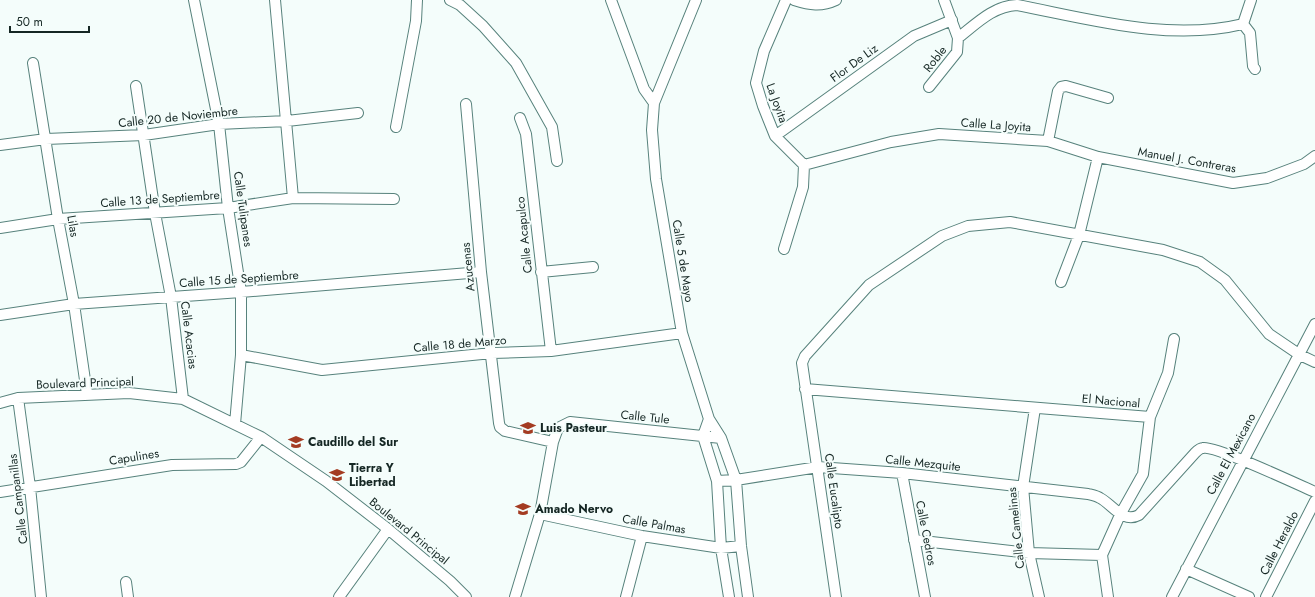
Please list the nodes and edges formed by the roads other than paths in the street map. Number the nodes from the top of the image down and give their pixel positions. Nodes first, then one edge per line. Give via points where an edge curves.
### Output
1 (194, 0) edge
2 (275, 0) edge
3 (417, 0) edge
4 (450, 0) edge
5 (611, 0) edge
6 (696, 0) edge
7 (786, 0) edge
8 (794, 0) edge
9 (836, 0) edge
10 (944, 0) edge
11 (1251, 0) edge
12 (952, 20) junction
13 (1243, 24) junction
14 (958, 38) junction
15 (33, 63) dead end
16 (1255, 69) dead end
17 (136, 86) dead end
18 (929, 87) dead end
19 (1108, 98) dead end
20 (654, 103) junction
21 (466, 104) dead end
22 (358, 113) dead end
23 (520, 118) dead end
24 (287, 121) junction
25 (220, 124) junction
26 (396, 127) dead end
27 (144, 135) junction
28 (775, 136) junction
29 (46, 139) junction
30 (1048, 141) junction
31 (0, 145) edge
32 (1315, 156) edge
33 (1098, 157) junction
34 (557, 161) dead end
35 (804, 165) junction
36 (293, 198) junction
37 (394, 199) dead end
38 (228, 208) junction
39 (155, 213) junction
40 (58, 219) junction
41 (0, 228) edge
42 (1078, 235) junction
43 (784, 249) dead end
44 (593, 267) dead end
45 (481, 272) junction
46 (541, 272) junction
47 (1061, 282) dead end
48 (242, 292) junction
49 (171, 297) junction
50 (74, 304) junction
51 (0, 315) edge
52 (1315, 324) edge
53 (682, 334) junction
54 (1174, 339) dead end
55 (551, 351) junction
56 (492, 353) junction
57 (241, 355) junction
58 (1300, 355) junction
59 (1315, 362) edge
60 (805, 389) junction
61 (87, 394) junction
62 (18, 398) junction
63 (183, 399) junction
64 (0, 403) edge
65 (1036, 408) junction
66 (1150, 417) junction
67 (709, 419) junction
68 (235, 424) junction
69 (702, 436) junction
70 (261, 438) junction
71 (721, 438) junction
72 (552, 442) junction
73 (1242, 460) junction
74 (818, 467) junction
75 (902, 473) junction
76 (736, 480) junction
77 (717, 481) junction
78 (30, 487) junction
79 (1023, 487) junction
80 (0, 492) edge
81 (1315, 492) edge
82 (1315, 501) edge
83 (540, 514) junction
84 (1120, 515) junction
85 (388, 529) junction
86 (642, 536) junction
87 (914, 540) junction
88 (741, 546) junction
89 (721, 548) junction
90 (1028, 553) junction
91 (1102, 555) junction
92 (1186, 569) junction
93 (126, 582) dead end
94 (41, 597) edge
95 (128, 597) edge
96 (339, 597) edge
97 (466, 597) edge
98 (515, 597) edge
99 (626, 597) edge
100 (729, 597) edge
101 (748, 597) edge
102 (836, 597) edge
103 (925, 597) edge
104 (1039, 597) edge
105 (1108, 597) edge
106 (1172, 597) edge
107 (1249, 597) edge
108 (1266, 597) edge

1 - 25 street, Calle Tulipanes
2 - 24 street
3 - 26 street via 416,21
4 - 34 street via 460,5 483,26 516,63 552,127
5 - 20 street via 644,89
6 - 20 street, Calle 5 de Mayo
7 - 28 street, La Joyita via 764,51 756,83
8 - 9 street via 812,6 825,5
10 - 12 street, Roble
11 - 13 street
12 - 14 street, Roble
12 - 28 street, Flor De Liz via 914,36
13 - 14 street via 1221,29 1147,29 1017,5 997,9
13 - 16 street via 1250,33
14 - 18 street, Roble via 957,52
15 - 29 street, Lilas
17 - 27 street, Calle Acacias
19 - 30 street via 1066,86 1061,87
20 - 53 street, Calle 5 de Mayo via 652,130 656,180
21 - 45 street, Azucenas
22 - 24 street, Calle 20 de Noviembre
23 - 46 street, Calle Acapulco via 526,134
24 - 25 street, Calle 20 de Noviembre
24 - 36 street
25 - 27 street, Calle 20 de Noviembre
25 - 38 street, Calle Tulipanes
27 - 29 street, Calle 20 de Noviembre
27 - 39 street, Calle Acacias
28 - 35 street, La Joyita
29 - 31 street, Calle 20 de Noviembre
29 - 40 street, Lilas
30 - 33 street, Calle La Joyita
30 - 35 street, Calle La Joyita via 939,134 891,142
32 - 33 street, Manuel J. Contreras via 1304,164 1267,178 1233,183
33 - 42 street
35 - 43 street via 803,187
36 - 37 street, Calle 13 de Septiembre
36 - 38 street, Calle 13 de Septiembre
38 - 39 street, Calle 13 de Septiembre
38 - 48 street, Calle Tulipanes
39 - 40 street, Calle 13 de Septiembre
39 - 49 street, Calle Acacias
40 - 41 street, Calle 13 de Septiembre
40 - 50 street, Lilas
42 - 47 street
42 - 58 street, Calle Eucalipto via 1163,250 1200,262 1225,280 1269,334
42 - 60 street, Calle Eucalipto via 1010,222 968,226 942,236 869,284 810,349 802,364
44 - 46 street
45 - 48 street, Calle 15 de Septiembre
45 - 56 street, Azucenas
46 - 55 street, Calle Acapulco
48 - 49 street, Calle 15 de Septiembre
48 - 57 street, Calle Tulipanes
49 - 50 street, Calle 15 de Septiembre
49 - 63 street, Calle Acacias
50 - 51 street, Calle 15 de Septiembre
50 - 61 street, Lilas
52 - 58 street, Calle El Mexicano
53 - 55 street, Calle 18 de Marzo
53 - 67 street, Calle 5 de Mayo
54 - 66 street via 1168,373
55 - 56 street, Calle 18 de Marzo
56 - 57 street, Calle 18 de Marzo via 322,370
56 - 72 street, Azucenas via 500,427 505,431
57 - 68 street, Calle Tulipanes
58 - 59 street, Calle Eucalipto
58 - 73 street, Calle El Mexicano
60 - 65 street, El Nacional
60 - 74 street, Calle Eucalipto
61 - 62 street, Boulevard Principal
61 - 63 street, Boulevard Principal via 129,393
62 - 64 street, Boulevard Principal
62 - 78 street, Calle Campanillas
63 - 68 street, Boulevard Principal
65 - 66 street, El Nacional
65 - 79 street, Calle Camelinas
66 - 84 street, El Nacional via 1143,474
67 - 69 street
67 - 71 street, Calle 5 de Mayo
68 - 70 street, Boulevard Principal
69 - 71 street, Calle Tule
69 - 72 street, Calle Tule via 570,422 558,428
69 - 77 street
70 - 78 street, Capulines via 241,462 236,464 172,465
70 - 85 street, Boulevard Principal via 326,481
71 - 76 street, Calle 5 de Mayo
72 - 83 street
73 - 81 street
73 - 84 street via 1203,448 1195,452 1138,515 1128,518
73 - 92 street, Calle El Mexicano
74 - 75 street, Calle Mezquite
74 - 76 street, Calle Mezquite
74 - 102 street, Calle Eucalipto
75 - 79 street, Calle Mezquite
75 - 87 street, Calle Cedros
76 - 77 street, Calle Mezquite
76 - 88 street, Calle 5 de Mayo
77 - 89 street
78 - 80 street, Capulines
78 - 94 street, Calle Campanillas
79 - 84 street, Calle Mezquite via 1099,497
79 - 90 street, Calle Camelinas
82 - 108 street, Calle Heraldo
83 - 86 street, Calle Palmas
83 - 98 street
84 - 91 street, El Nacional
85 - 96 street
85 - 97 street, Boulevard Principal
86 - 89 street, Calle Palmas
86 - 99 street
87 - 90 street
87 - 103 street, Calle Cedros
88 - 89 street, Calle Palmas
88 - 101 street, Calle 5 de Mayo
89 - 100 street
90 - 91 street
90 - 104 street, Calle Camelinas
91 - 105 street
92 - 106 street, Calle El Mexicano
92 - 107 street
93 - 95 street

